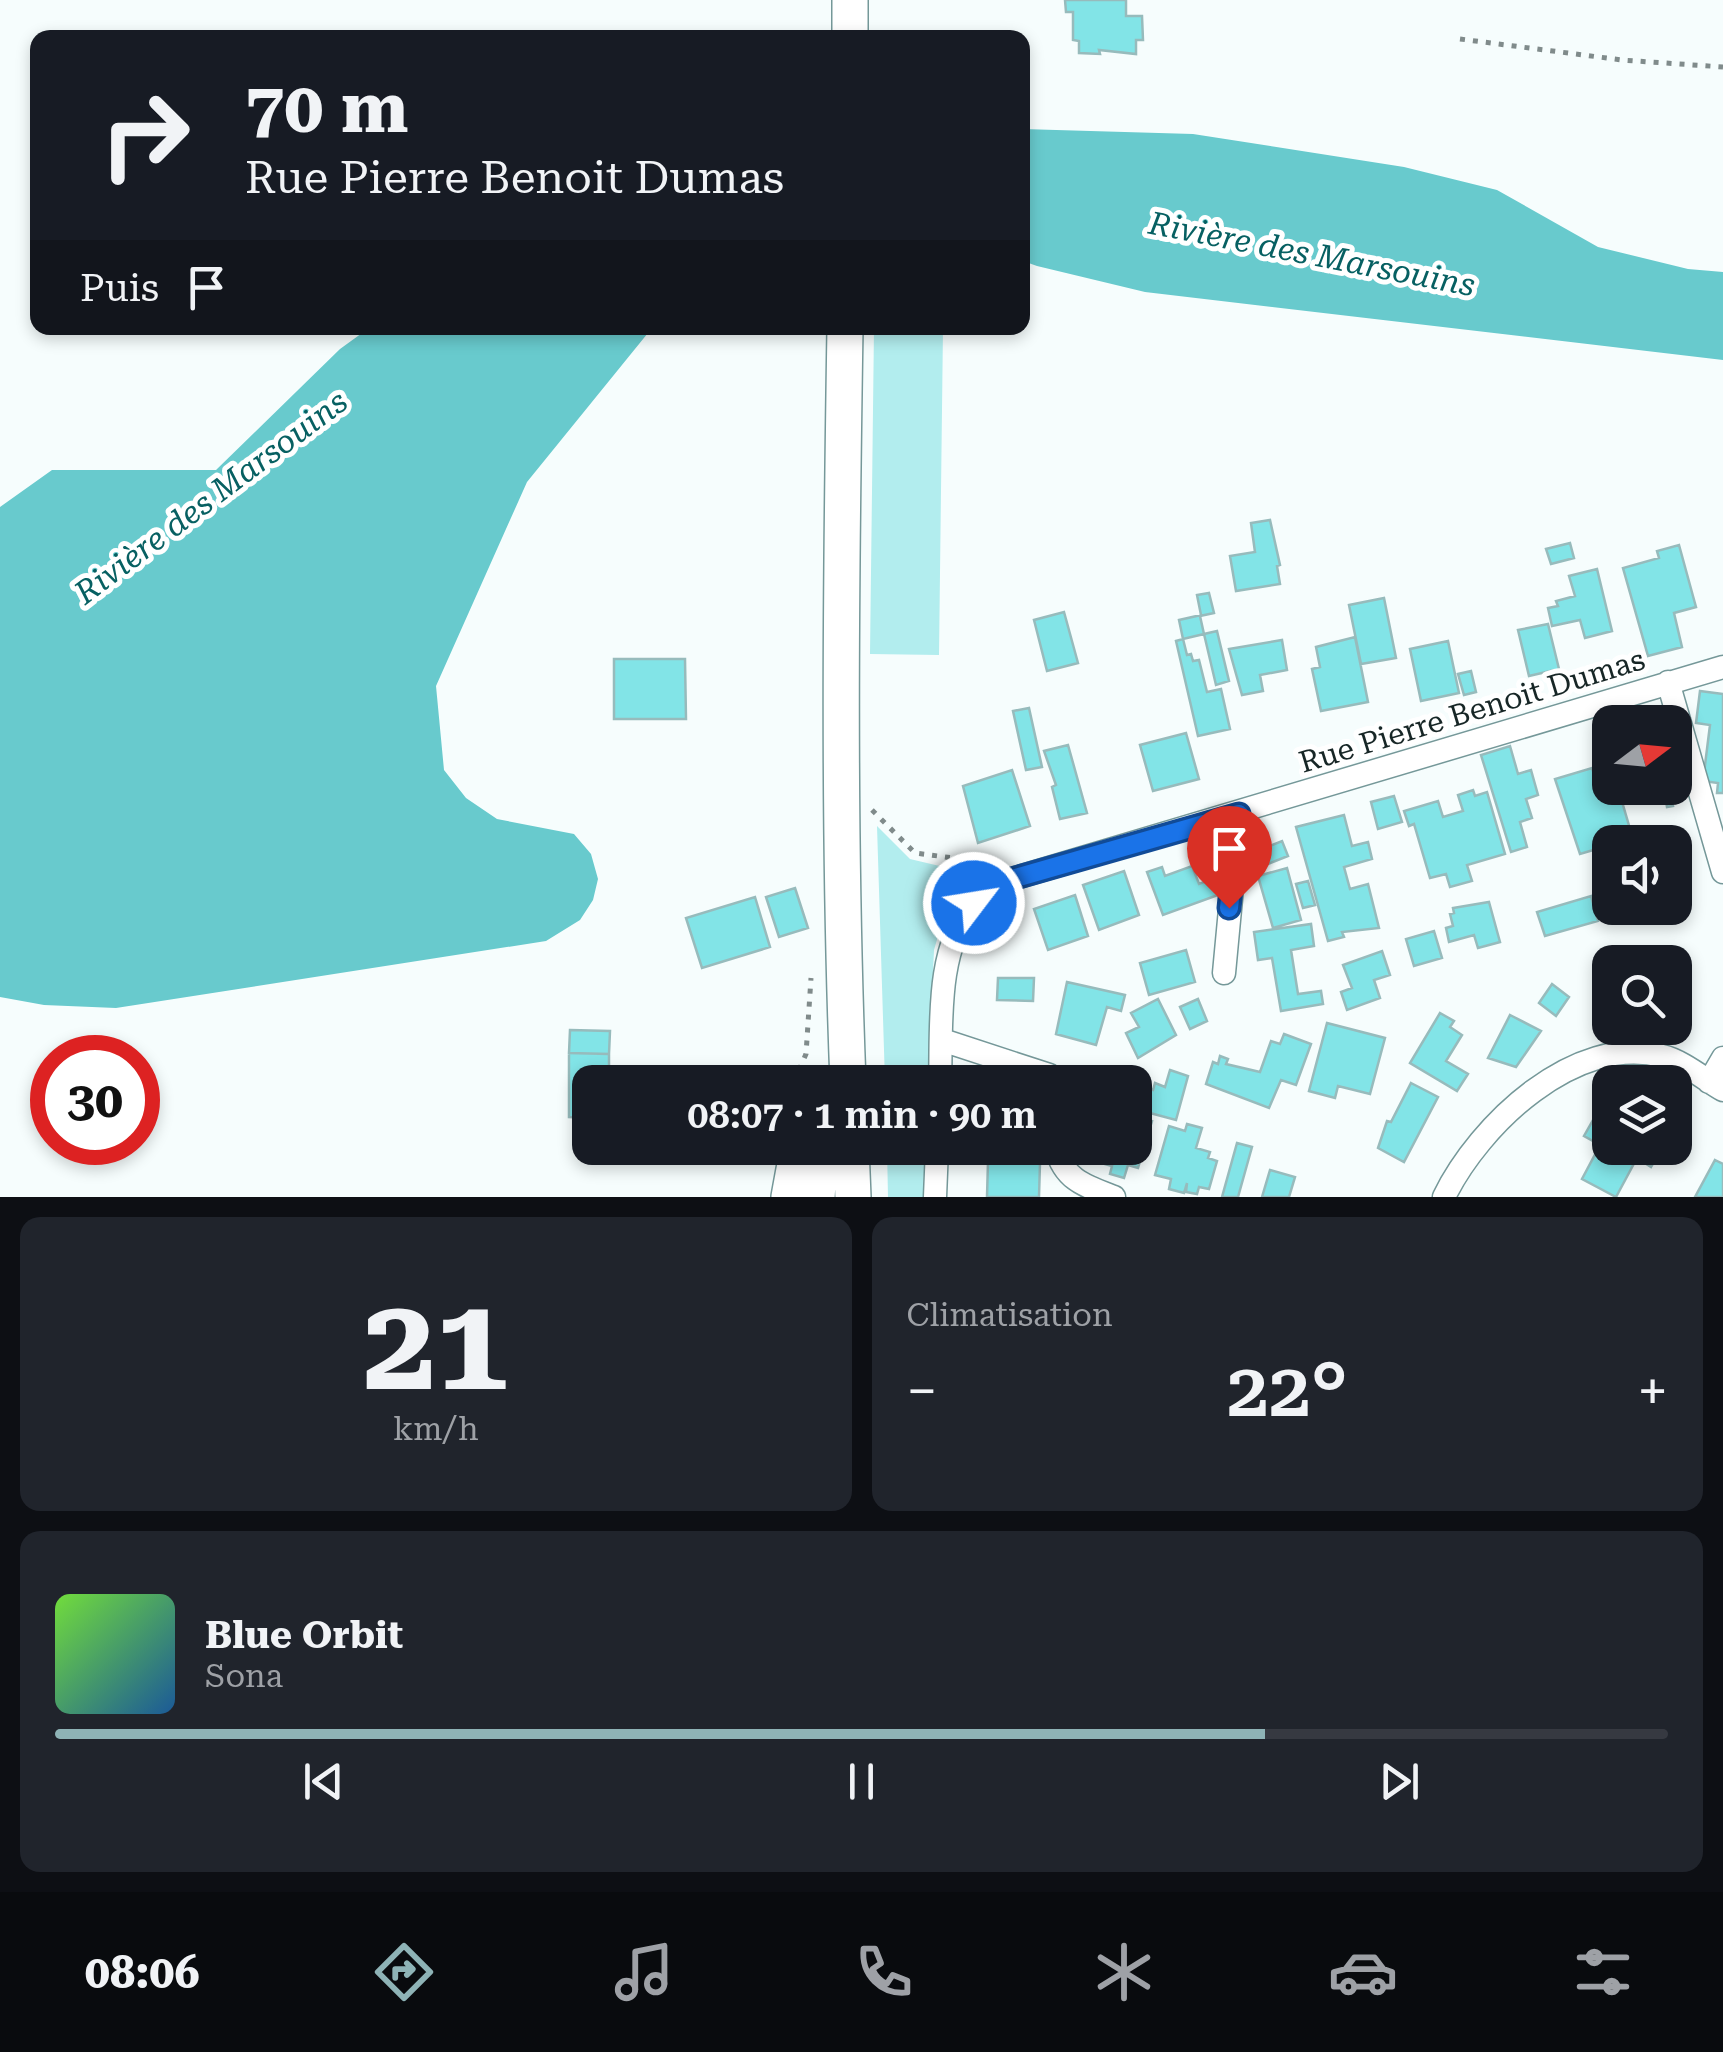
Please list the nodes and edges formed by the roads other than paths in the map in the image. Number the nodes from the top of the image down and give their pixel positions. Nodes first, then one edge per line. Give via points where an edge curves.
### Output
1 (850, 0) edge
2 (850, 30) edge
3 (845, 335) edge
4 (1723, 667) edge
5 (1668, 682) junction
6 (1239, 814) junction
7 (1723, 872) edge
8 (1224, 973) dead end
9 (942, 1040) junction
10 (1723, 1058) edge
11 (832, 1065) edge
12 (941, 1065) edge
13 (1016, 1065) edge
14 (1716, 1086) edge
15 (795, 1165) edge
16 (820, 1165) edge
17 (852, 1165) edge
18 (936, 1165) edge
19 (1062, 1165) edge
20 (789, 1197) edge
21 (817, 1197) edge
22 (853, 1197) edge
23 (935, 1197) edge
24 (1114, 1197) edge
25 (1444, 1197) edge

1 - 2 main road
3 - 11 main road via 842,928
4 - 5 street, Rue Pierre Benoit Dumas
5 - 6 street, Rue Pierre Benoit Dumas
5 - 7 street
6 - 8 street
6 - 9 street, Rue Pierre Benoit Dumas via 1012,879 974,903 956,934 946,976
9 - 12 street, Rue Pierre Benoit Dumas
9 - 13 street
10 - 14 street
14 - 25 street via 1664,1056 1614,1053 1564,1068 1502,1119 1459,1166
15 - 20 main road
16 - 21 main road
17 - 22 main road
18 - 23 street
19 - 24 street via 1074,1182

